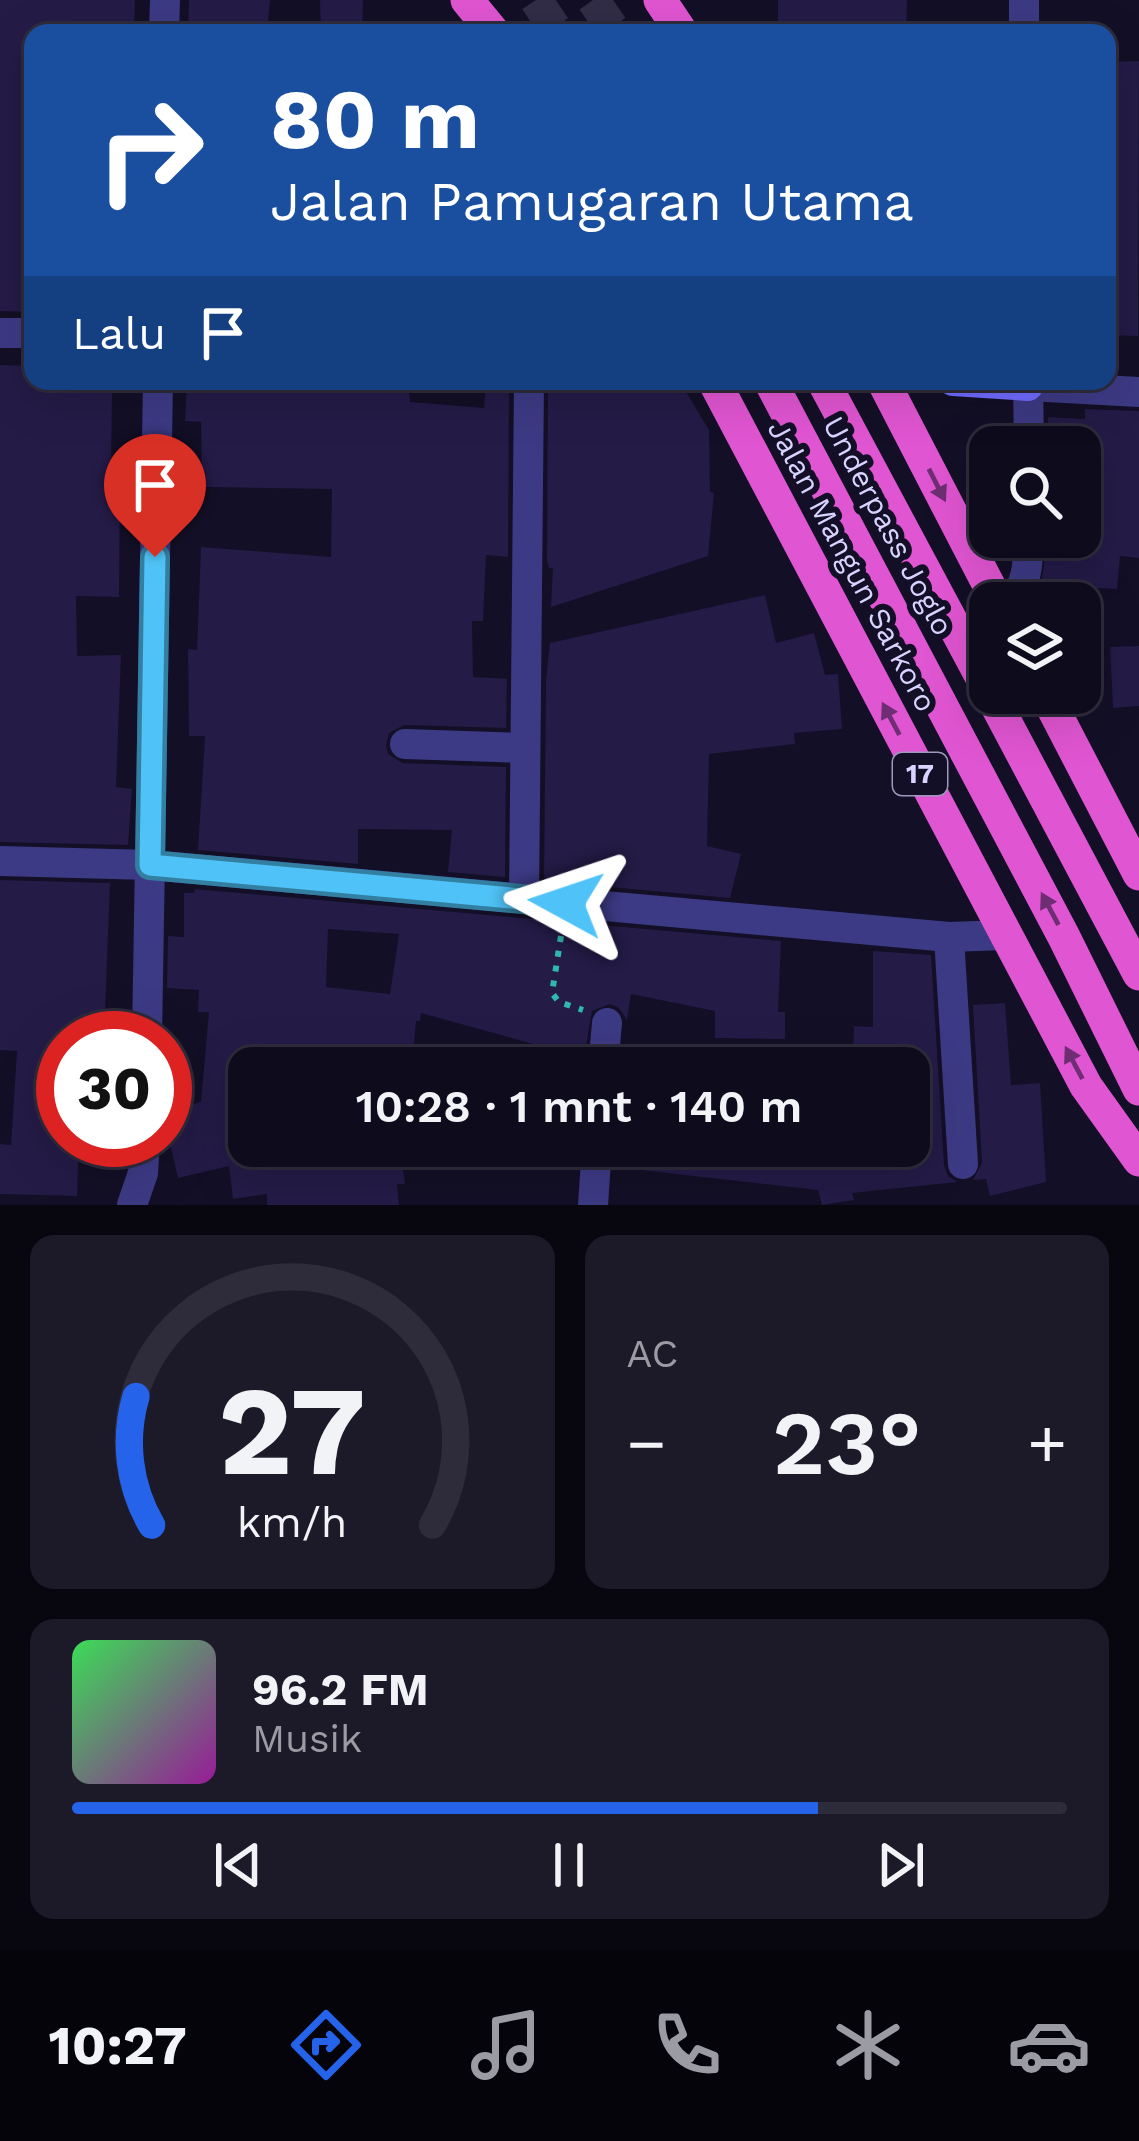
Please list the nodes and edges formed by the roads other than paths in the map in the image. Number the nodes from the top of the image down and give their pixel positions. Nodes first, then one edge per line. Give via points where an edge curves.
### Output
1 (467, 0) edge
2 (487, 24) edge
3 (158, 390) edge
4 (529, 390) edge
5 (720, 390) edge
6 (775, 390) edge
7 (828, 390) edge
8 (888, 390) edge
9 (1028, 390) edge
10 (1029, 426) edge
11 (987, 582) edge
12 (969, 654) edge
13 (1001, 714) edge
14 (1056, 714) edge
15 (405, 744) dead end
16 (524, 748) junction
17 (0, 861) edge
18 (150, 865) junction
19 (1139, 874) edge
20 (524, 899) junction
21 (1005, 935) junction
22 (949, 937) junction
23 (1139, 974) edge
24 (147, 1011) edge
25 (607, 1023) road end
26 (605, 1047) edge
27 (1139, 1089) edge
28 (1139, 1160) edge
29 (963, 1164) dead end
30 (142, 1167) edge
31 (596, 1167) edge
32 (132, 1205) edge
33 (593, 1205) edge

1 - 2 highway
3 - 18 street
4 - 16 street
21 -> 5 highway, Jalan Mangun Sarkoro / 17
27 -> 6 highway, Underpass Joglo
7 - 12 highway, Underpass Joglo
8 -> 11 highway
9 - 10 street
13 - 23 highway, Underpass Joglo
14 - 19 highway
15 - 16 street
16 - 20 street
17 - 18 street
18 - 20 street
18 - 24 street
20 - 22 street
21 - 22 street
28 -> 21 highway, Jalan Mangun Sarkoro / 17 via 1086,1086
22 - 29 street
25 - 26 street
30 - 32 street
31 - 33 street

